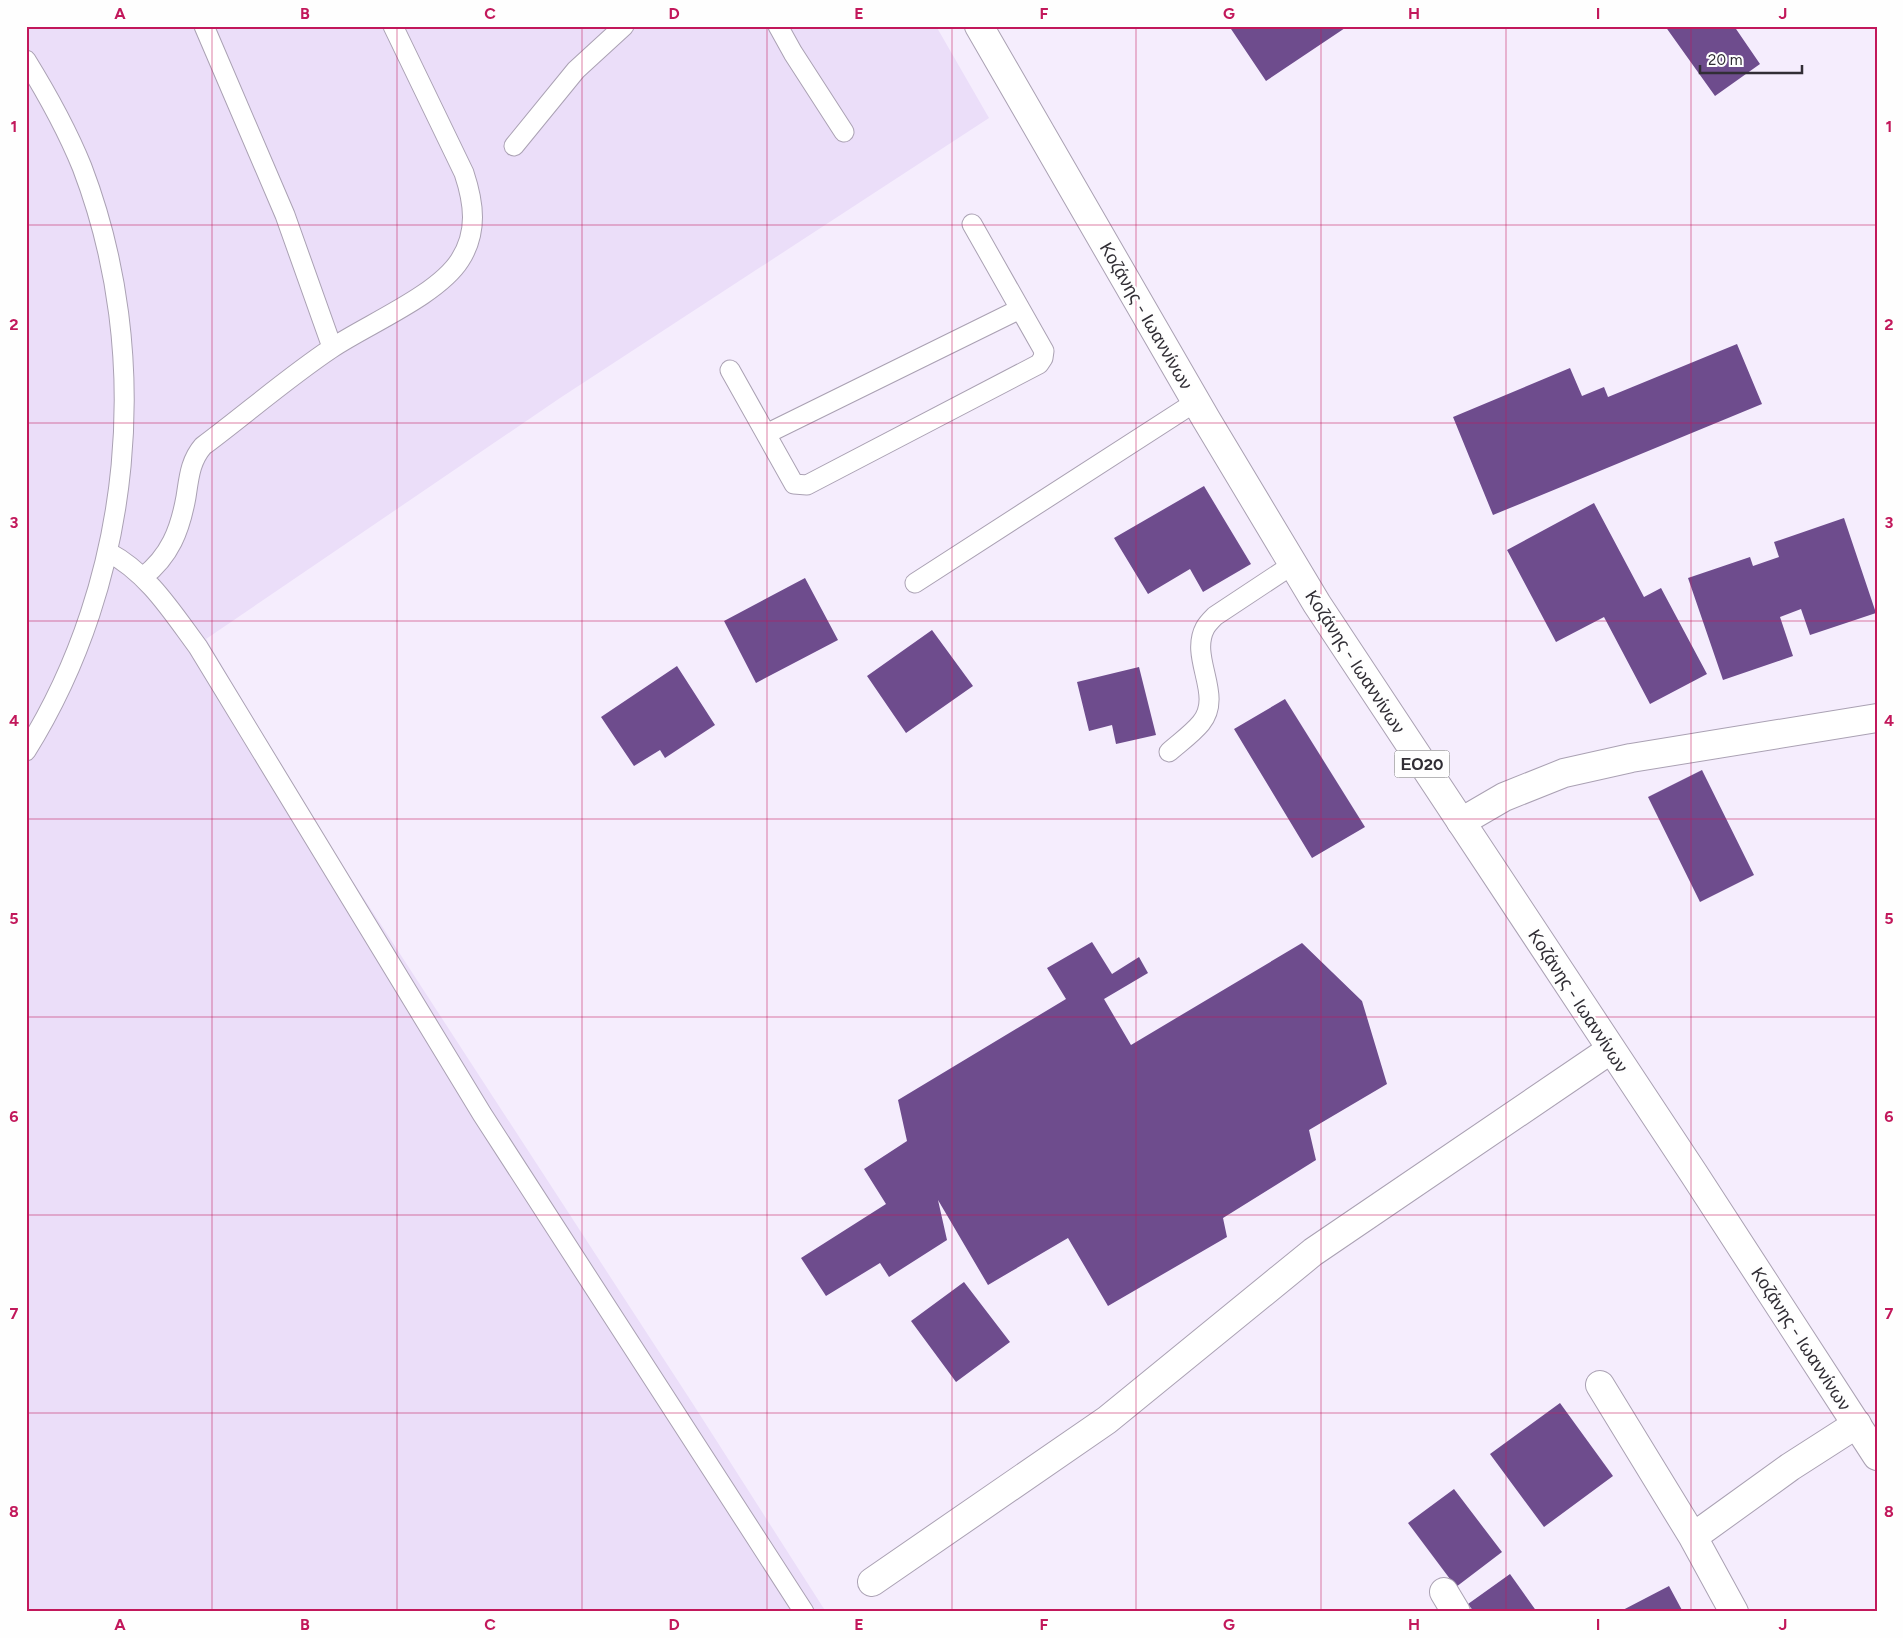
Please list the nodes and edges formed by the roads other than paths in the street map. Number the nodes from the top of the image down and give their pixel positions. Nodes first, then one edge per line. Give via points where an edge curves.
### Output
1 (204, 26) edge
2 (393, 26) edge
3 (624, 26) edge
4 (778, 26) edge
5 (979, 26) edge
6 (26, 60) edge
7 (844, 132) dead end
8 (514, 146) dead end
9 (972, 224) dead end
10 (1020, 309) junction
11 (332, 347) junction
12 (730, 370) dead end
13 (1196, 401) junction
14 (766, 434) junction
15 (108, 552) junction
16 (1292, 565) junction
17 (143, 577) junction
18 (915, 583) dead end
19 (1877, 718) edge
20 (26, 751) edge
21 (1169, 752) dead end
22 (1461, 822) junction
23 (1610, 1050) junction
24 (1600, 1385) dead end
25 (1857, 1424) junction
26 (1877, 1456) edge
27 (1693, 1537) junction
28 (872, 1582) dead end
29 (804, 1612) edge
30 (1734, 1612) edge

1 - 11 lane via 285,215
2 - 11 lane via 464,173 471,196 473,224 459,262 439,282
3 - 8 lane via 576,70
4 - 7 lane
5 - 13 main road, Κοζάνης - Ιωαννίνων / ΕΟ20
6 - 15 lane via 81,165 108,252 118,301 123,404 121,459
9 - 10 lane
10 - 14 lane
10 - 14 lane via 1044,351 1039,364 807,485 794,484
11 - 17 lane via 197,453 189,472 176,536 161,560
12 - 14 lane
13 - 16 main road, Κοζάνης - Ιωαννίνων / ΕΟ20
13 - 18 lane
15 - 17 lane
15 - 20 lane via 92,613 72,662
16 - 21 lane via 1214,616 1205,627 1202,663 1210,690 1208,708 1202,723
16 - 22 main road, Κοζάνης - Ιωαννίνων / ΕΟ20
17 - 29 lane via 169,606 198,647 482,1114
19 - 22 main road via 1631,758 1574,771 1504,797
22 - 23 main road, Κοζάνης - Ιωαννίνων / ΕΟ20
23 - 25 main road, Κοζάνης - Ιωαννίνων / ΕΟ20
23 - 28 main road via 1313,1252 1107,1420
24 - 27 main road
25 - 26 main road, Κοζάνης - Ιωαννίνων / ΕΟ20
25 - 27 main road via 1790,1467
27 - 30 main road

